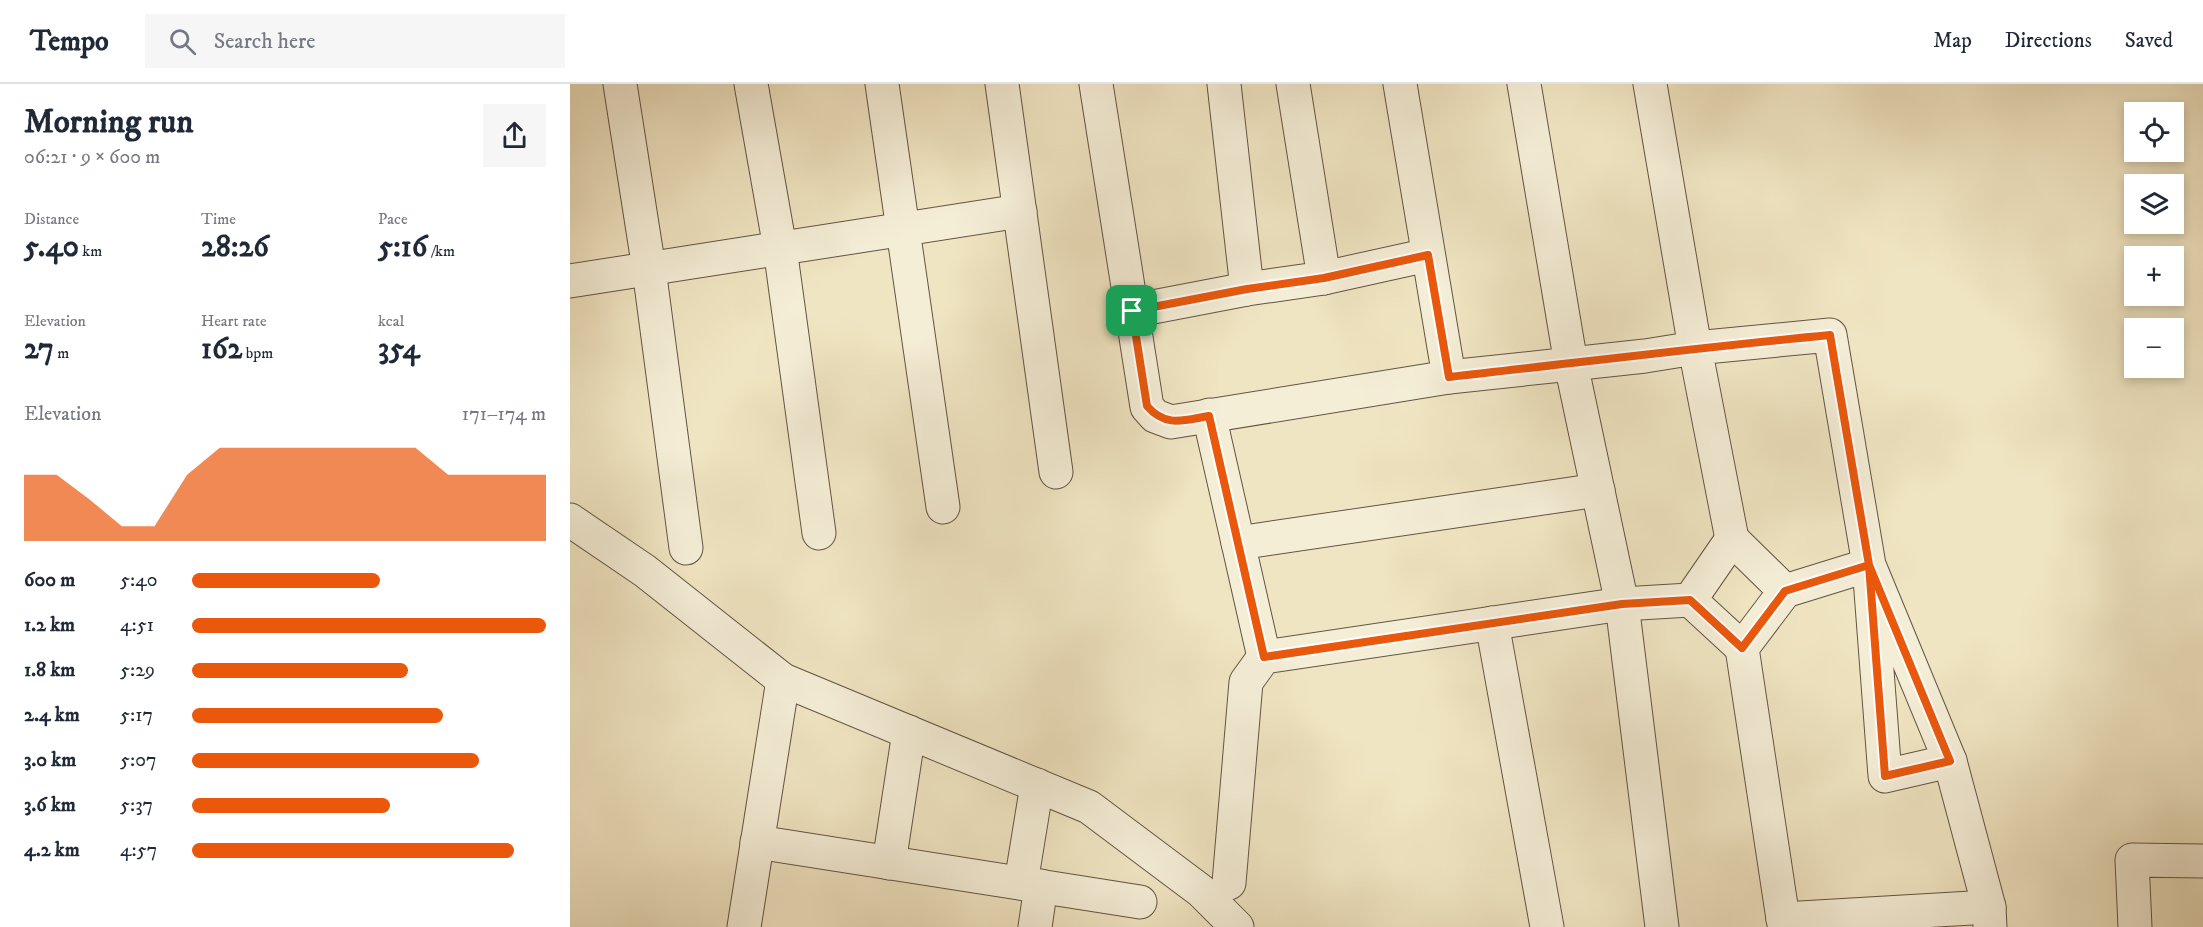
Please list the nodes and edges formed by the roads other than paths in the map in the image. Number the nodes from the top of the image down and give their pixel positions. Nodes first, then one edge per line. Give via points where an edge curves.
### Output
1 (620, 84) edge
2 (751, 84) edge
3 (882, 84) edge
4 (1002, 84) edge
5 (1096, 84) edge
6 (1224, 84) edge
7 (1293, 84) edge
8 (1400, 84) edge
9 (1524, 84) edge
10 (1650, 84) edge
11 (1020, 211) junction
12 (903, 229) junction
13 (780, 248) junction
14 (1428, 255) junction
15 (650, 269) junction
16 (1324, 278) junction
17 (570, 281) edge
18 (1247, 289) junction
19 (1132, 311) junction
20 (1695, 348) junction
21 (1571, 364) junction
22 (1449, 377) junction
23 (1209, 416) junction
24 (1056, 472) dead end
25 (1598, 490) junction
26 (943, 507) dead end
27 (570, 520) edge
28 (819, 533) dead end
29 (1732, 539) junction
30 (1238, 543) junction
31 (686, 548) dead end
32 (1869, 565) junction
33 (1785, 591) junction
34 (1690, 600) junction
35 (1622, 604) junction
36 (1492, 623) junction
37 (1742, 648) junction
38 (1264, 657) junction
39 (783, 680) junction
40 (909, 732) junction
41 (1950, 761) junction
42 (1036, 785) junction
43 (757, 842) junction
44 (2203, 861) edge
45 (889, 862) junction
46 (1229, 883) dead end
47 (1031, 885) junction
48 (1140, 902) dead end
49 (1989, 917) edge
50 (1784, 923) edge
51 (744, 927) edge
52 (1035, 927) edge
53 (1237, 927) edge
54 (1547, 927) edge
55 (1662, 927) edge
56 (2135, 927) edge

1 - 15 street
2 - 13 street
3 - 12 street
4 - 11 street
5 - 19 street
6 - 18 street
7 - 16 street
8 - 14 street
9 - 21 street
10 - 20 street
11 - 12 street
11 - 24 street
12 - 13 street
12 - 26 street
13 - 15 street
13 - 28 street
14 - 16 street
14 - 22 street
15 - 17 street
15 - 31 street
16 - 18 street
18 - 19 street
19 - 23 street via 1147,406 1155,416 1171,422
20 - 21 street
20 - 29 street
20 - 32 street via 1830,335
21 - 22 street
21 - 25 street
22 - 23 street
23 - 30 street
25 - 30 street
25 - 35 street
27 - 39 street via 645,572
29 - 33 street
29 - 34 street
30 - 38 street
32 - 33 street
32 - 41 street
32 - 41 street via 1885,776
33 - 37 street
34 - 35 street
34 - 37 street
35 - 36 street
35 - 55 street
36 - 38 street
36 - 54 street
37 - 50 street
38 - 46 street via 1246,681
39 - 40 street
39 - 43 street
40 - 42 street
40 - 45 street
41 - 49 street
42 - 47 street
42 - 53 street via 1089,807 1201,891
43 - 45 street
43 - 51 street
44 - 56 street via 2132,860
45 - 47 street
47 - 48 street
47 - 52 street
49 - 50 street

